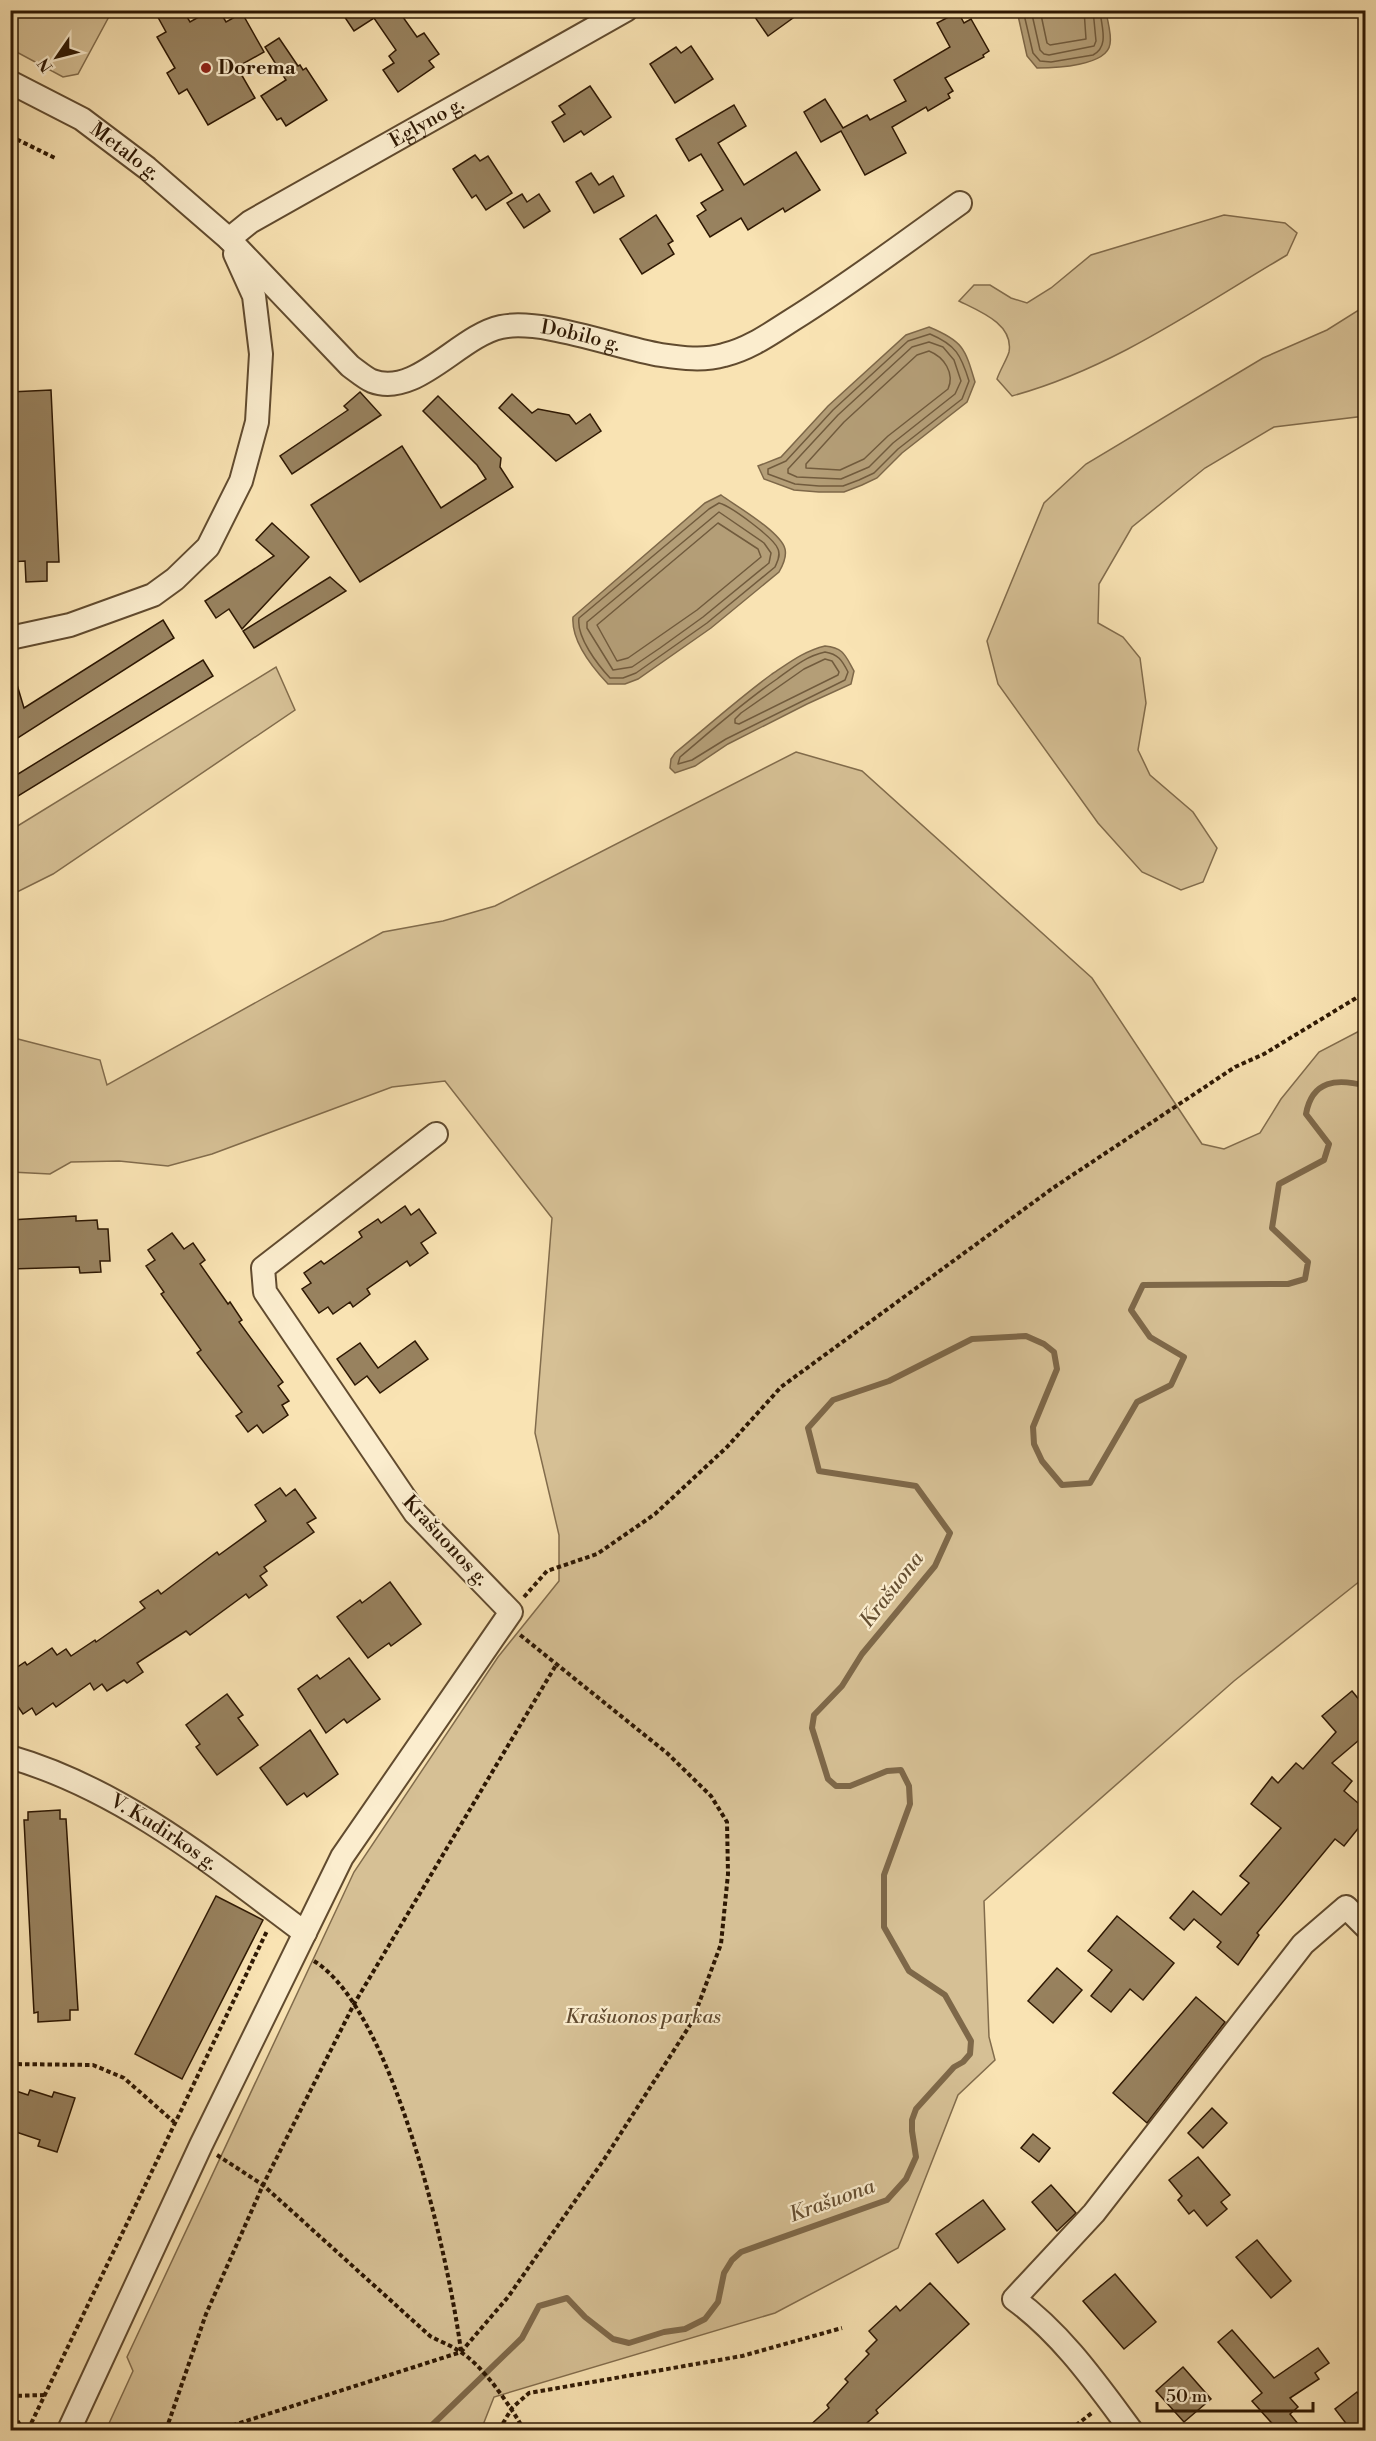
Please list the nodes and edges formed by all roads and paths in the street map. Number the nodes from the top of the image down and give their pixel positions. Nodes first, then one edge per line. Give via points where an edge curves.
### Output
1 (626, 10) edge
2 (10, 82) edge
3 (10, 136) edge
4 (57, 159) dead end
5 (960, 203) dead end
6 (229, 239) junction
7 (10, 638) edge
8 (1365, 992) edge
9 (436, 1134) dead end
10 (508, 1617) junction
11 (556, 1665) junction
12 (10, 1757) edge
13 (276, 1911) junction
14 (1365, 1927) edge
15 (300, 1941) junction
16 (354, 2004) junction
17 (10, 2064) edge
18 (174, 2122) junction
19 (201, 2145) junction
20 (263, 2185) junction
21 (842, 2328) dead end
22 (461, 2352) junction
23 (45, 2395) junction
24 (10, 2397) edge
25 (1108, 2400) junction
26 (10, 2408) edge
27 (512, 2408) junction
28 (23, 2430) edge
29 (28, 2430) edge
30 (69, 2430) edge
31 (166, 2430) edge
32 (218, 2430) edge
33 (498, 2430) edge
34 (524, 2430) edge
35 (1070, 2430) edge
36 (1131, 2430) edge

1 - 6 street, Eglyno g. via 250,222
2 - 6 street, Metalo g. via 82,119 113,141
3 - 4 path
5 - 6 street, Dobilo g. via 820,303 749,347 723,356 693,359 658,355 541,327 504,326 484,331 409,381 393,385 373,381 350,366
6 - 7 street via 254,296 261,354 257,422 241,481 208,547 153,595 70,625
8 - 10 path via 1264,1054 1235,1067 1053,1188 780,1387 727,1447 654,1514 597,1554 547,1571
9 - 10 street, Krašuonos g. via 263,1268 265,1292 415,1514
10 - 11 path
10 - 15 street via 342,1857
11 - 16 path
11 - 22 path via 667,1753 711,1796 727,1822 728,1874 721,1944 692,2022 605,2158 508,2297
12 - 13 street, V. Kudirkos g. via 81,1782 207,1859
13 - 15 street, V. Kudirkos g.
13 - 18 path
14 - 25 street via 1346,1907 1303,1944 1094,2213 1014,2299 1037,2315 1071,2351
15 - 16 path via 344,1987
15 - 19 street
16 - 20 path
16 - 22 path via 403,2106 455,2307
17 - 18 path via 93,2065 124,2078
18 - 23 path
19 - 20 path
19 - 30 street
20 - 22 path via 429,2336
20 - 31 path via 206,2314
21 - 27 path via 742,2356 529,2393
22 - 27 path
22 - 32 path
23 - 24 path
23 - 29 path
25 - 35 path
25 - 36 street
26 - 28 path
27 - 33 path
27 - 34 path

